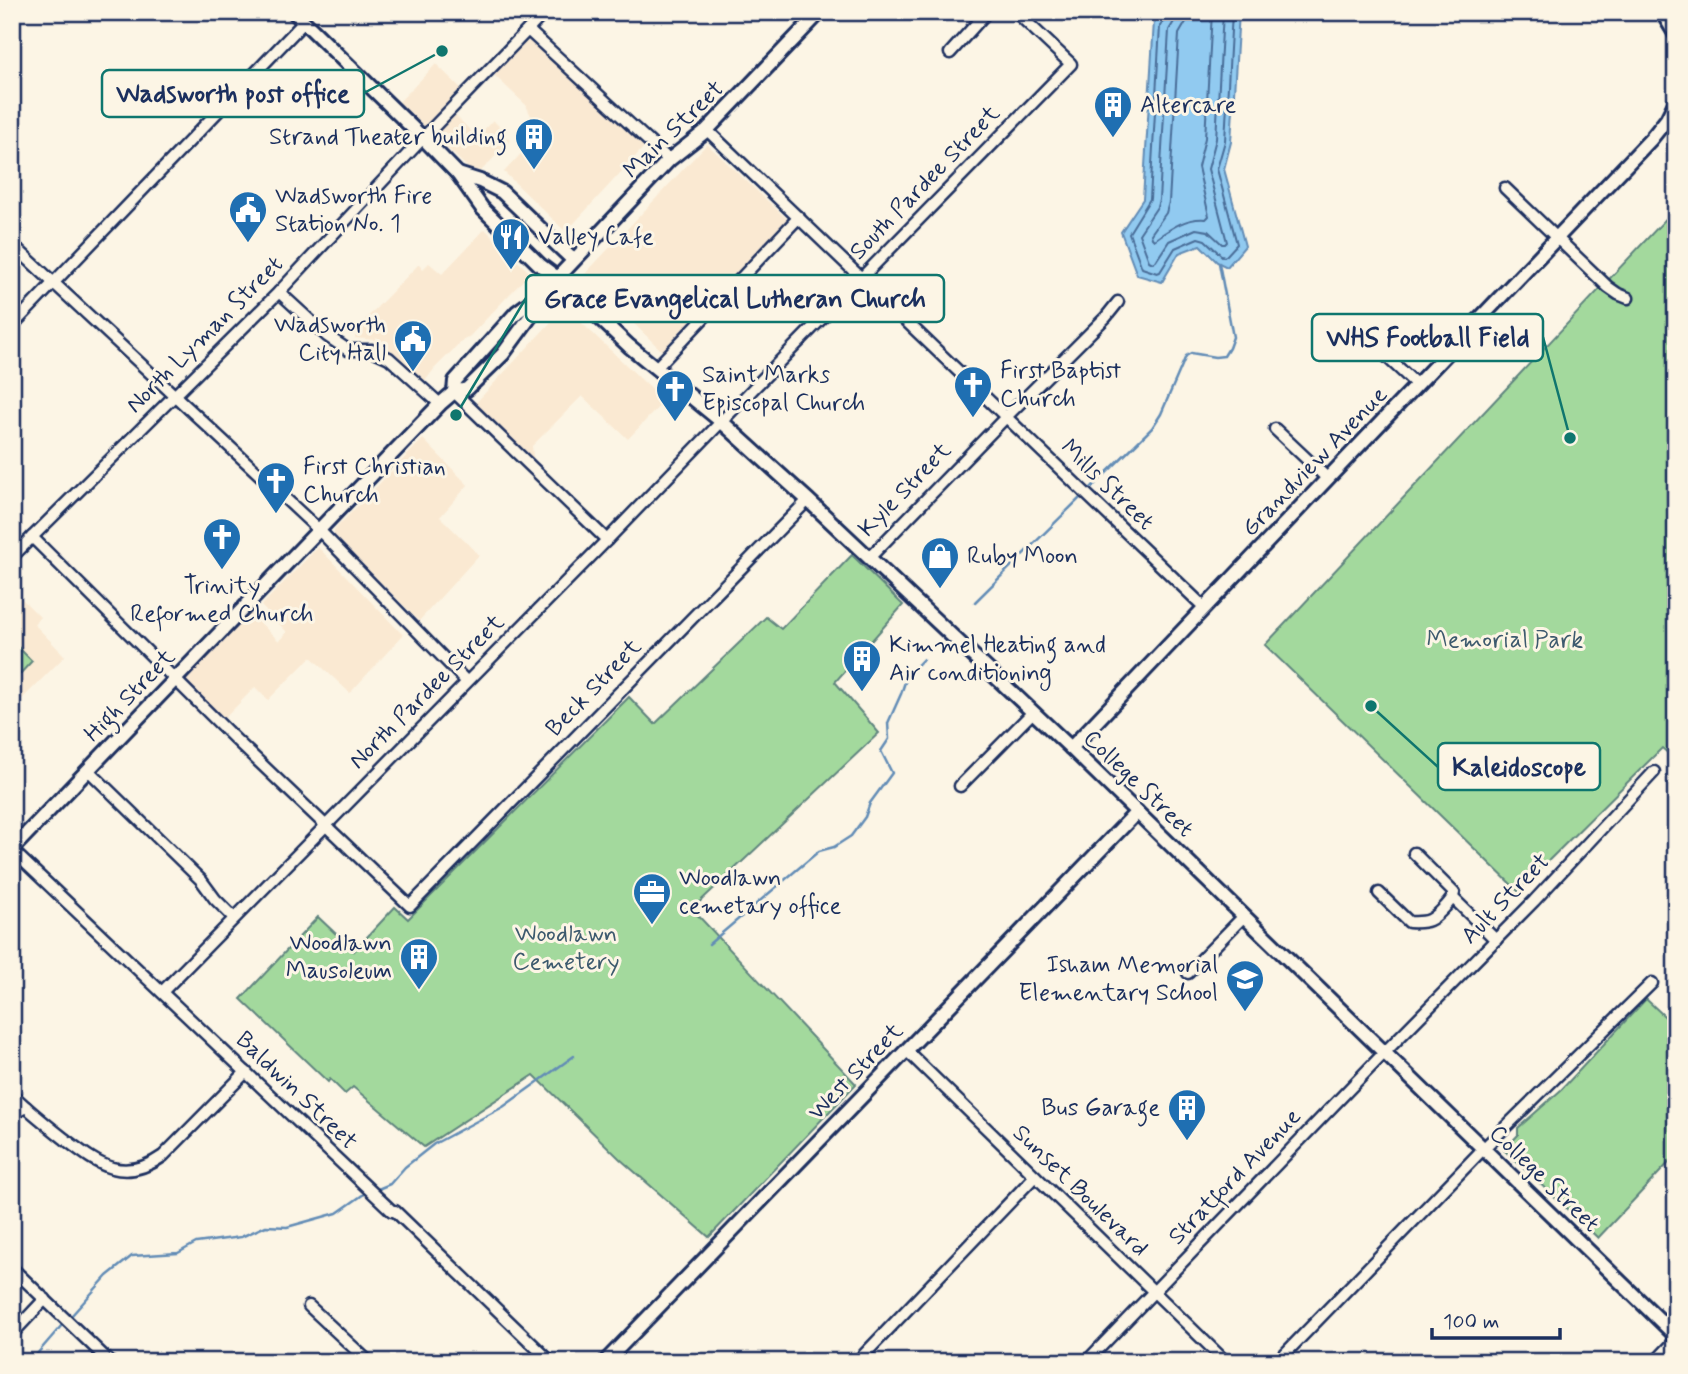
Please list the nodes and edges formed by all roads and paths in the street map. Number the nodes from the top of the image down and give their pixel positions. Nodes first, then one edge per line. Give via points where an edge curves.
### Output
1 (294, 12) edge
2 (545, 12) edge
3 (820, 12) edge
4 (987, 12) edge
5 (1016, 12) edge
6 (1662, 12) edge
7 (304, 22) junction
8 (528, 30) junction
9 (1676, 35) edge
10 (950, 53) dead end
11 (1674, 105) edge
12 (707, 130) junction
13 (423, 138) junction
14 (669, 160) junction
15 (458, 174) junction
16 (488, 185) junction
17 (1504, 188) dead end
18 (475, 200) junction
19 (799, 218) junction
20 (1557, 239) junction
21 (12, 244) edge
22 (572, 260) junction
23 (556, 277) junction
24 (861, 278) junction
25 (54, 283) junction
26 (279, 292) junction
27 (1628, 298) dead end
28 (1118, 302) dead end
29 (12, 326) edge
30 (1363, 342) dead end
31 (657, 367) junction
32 (1417, 385) junction
33 (454, 392) junction
34 (174, 396) junction
35 (440, 404) junction
36 (1006, 417) junction
37 (722, 422) junction
38 (1275, 429) dead end
39 (1328, 479) junction
40 (808, 500) junction
41 (319, 530) junction
42 (32, 537) junction
43 (607, 540) junction
44 (12, 557) edge
45 (869, 558) junction
46 (1205, 608) junction
47 (175, 679) junction
48 (466, 681) junction
49 (1033, 712) junction
50 (1071, 748) junction
51 (88, 770) junction
52 (1654, 772) dead end
53 (960, 786) dead end
54 (1137, 812) junction
55 (324, 825) junction
56 (12, 849) edge
57 (1414, 853) dead end
58 (1379, 892) dead end
59 (1453, 898) junction
60 (1244, 916) junction
61 (234, 918) junction
62 (1496, 940) junction
63 (1188, 973) dead end
64 (1651, 983) dead end
65 (162, 992) junction
66 (906, 1051) junction
67 (1384, 1052) junction
68 (246, 1072) junction
69 (12, 1094) edge
70 (26, 1107) junction
71 (12, 1114) edge
72 (1483, 1149) junction
73 (1035, 1177) junction
74 (12, 1268) edge
75 (1153, 1292) junction
76 (45, 1299) junction
77 (309, 1306) dead end
78 (12, 1334) edge
79 (1676, 1338) edge
80 (110, 1362) edge
81 (369, 1362) edge
82 (551, 1362) edge
83 (605, 1362) edge
84 (857, 1362) edge
85 (1086, 1362) edge
86 (1226, 1362) edge
87 (1277, 1362) edge
88 (1655, 1362) edge

1 - 7 main road
2 - 8 street, North Lyman Street
3 - 12 main road, Main Street
4 - 10 street
5 - 24 street, South Pardee Street via 1071,64
6 - 9 main road
7 - 13 main road
7 - 25 street
8 - 13 street, North Lyman Street
8 - 14 street
11 - 20 main road, Grandview Avenue via 1657,132
12 - 14 main road, Main Street
12 - 19 street, Mills Street
13 - 15 main road
13 - 26 street, North Lyman Street
14 - 22 main road, Main Street
15 - 16 main road
15 - 18 main road, College Street
16 - 18 main road via 479,190
16 - 22 main road via 517,205
17 - 20 street
18 - 23 main road, College Street
19 - 24 street, Mills Street
19 - 31 street
20 - 27 street via 1608,287
20 - 32 main road, Grandview Avenue
21 - 25 street
22 - 23 main road, Main Street
23 - 31 main road, College Street
23 - 33 main road, High Street via 503,354 467,389
24 - 36 street, Mills Street
24 - 37 street, South Pardee Street
25 - 29 street
25 - 34 street
26 - 34 street, North Lyman Street
26 - 35 street via 348,350 372,350 390,358
28 - 36 street, Kyle Street
30 - 32 street via 1371,342
31 - 37 main road, College Street
32 - 39 main road, Grandview Avenue
33 - 35 main road, High Street
33 - 43 street
34 - 41 street
34 - 42 street, North Lyman Street
35 - 41 main road, High Street
36 - 45 street, Kyle Street
36 - 46 street, Mills Street
37 - 40 main road, College Street
37 - 43 street, North Pardee Street
38 - 39 street
39 - 46 main road, Grandview Avenue
40 - 45 main road, College Street
40 - 55 street, Beck Street via 410,906
41 - 47 main road, High Street
41 - 48 street
42 - 44 street, North Lyman Street
42 - 47 street
43 - 48 street, North Pardee Street
45 - 49 main road, College Street
46 - 50 main road, Grandview Avenue
47 - 51 main road, High Street
47 - 55 street
48 - 55 street, North Pardee Street
49 - 50 main road, College Street
49 - 53 street
50 - 54 main road, College Street
51 - 56 main road, High Street
51 - 61 street
52 - 62 street, Ault Street
54 - 60 main road, College Street
54 - 66 main road, West Street
55 - 61 street, North Pardee Street
56 - 65 street, Baldwin Street
57 - 59 street via 1454,893
58 - 59 street via 1409,922 1433,919
59 - 62 street
60 - 63 street
60 - 67 main road, College Street
61 - 65 street, North Pardee Street
62 - 67 street, Ault Street
64 - 72 street
65 - 68 street, Baldwin Street
66 - 73 street, Sunset Boulevard
66 - 83 main road, West Street
67 - 72 main road, College Street
67 - 75 street, Stratford Avenue
68 - 70 street via 163,1156 132,1169 100,1164
68 - 82 street, Baldwin Street
69 - 70 street
70 - 71 street
72 - 79 main road, College Street
72 - 87 street
73 - 75 street, Sunset Boulevard
73 - 84 street
74 - 76 street
75 - 85 street, Stratford Avenue
75 - 86 street, Sunset Boulevard
76 - 78 street
76 - 80 street
77 - 81 street
79 - 88 street

